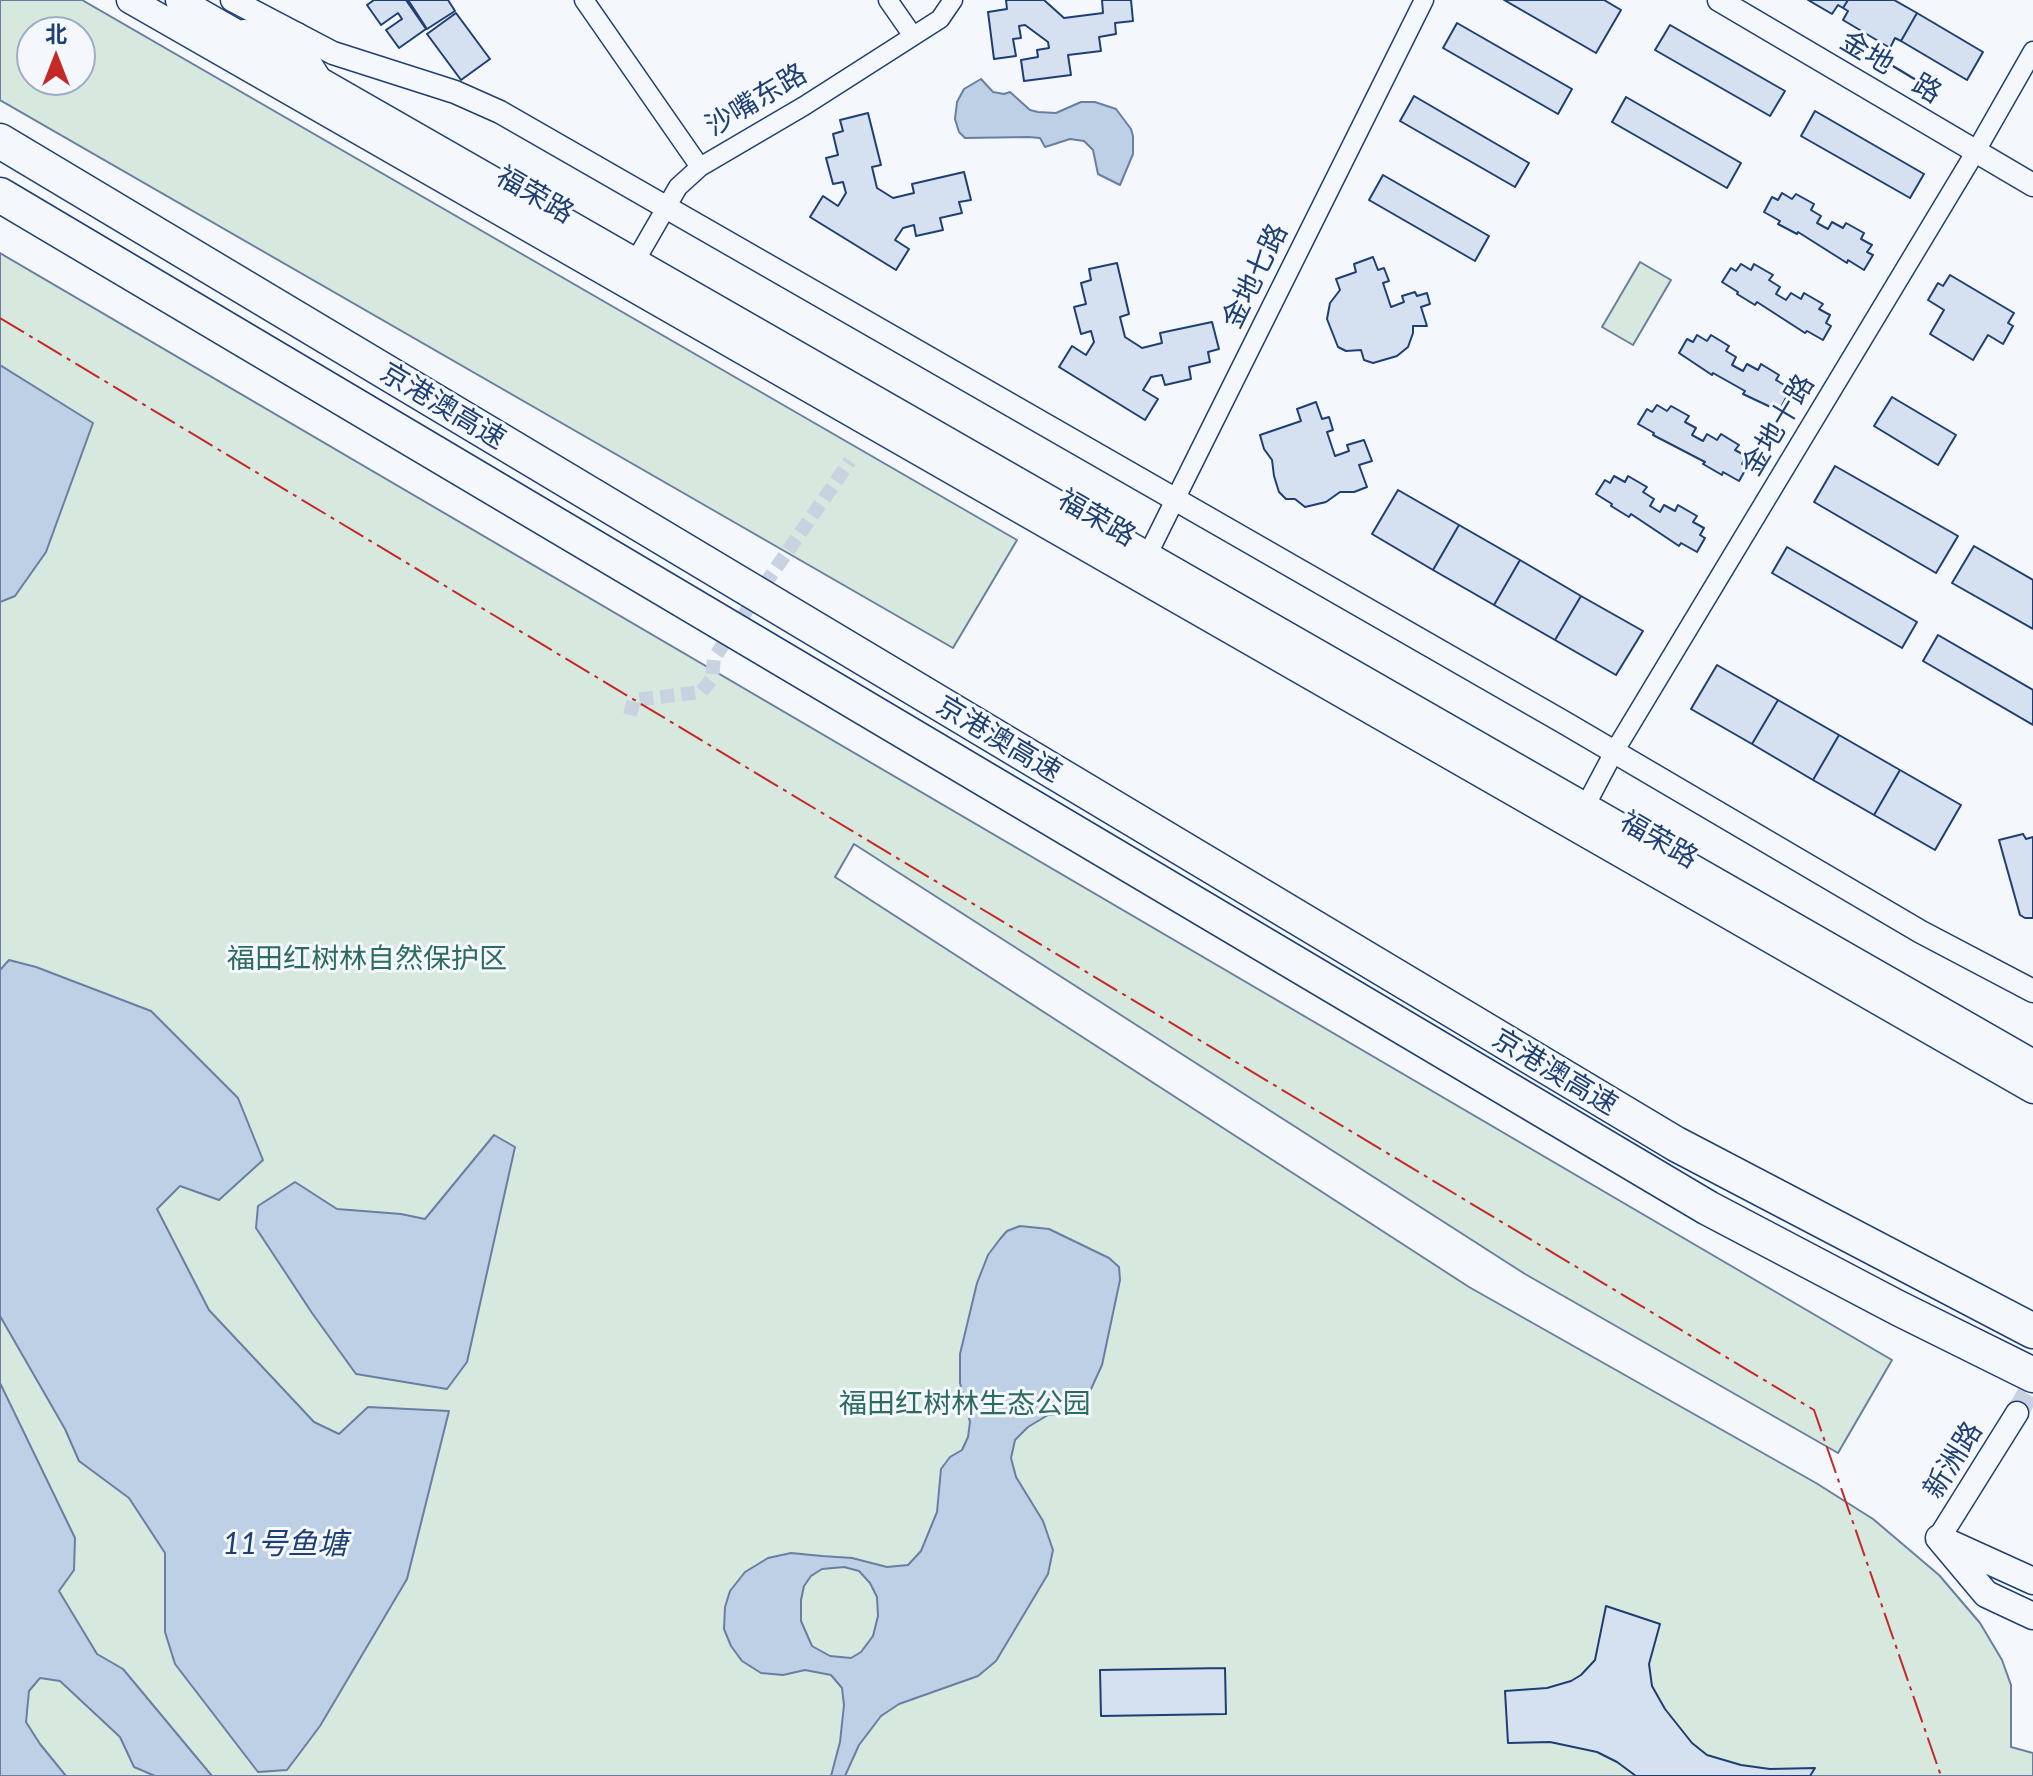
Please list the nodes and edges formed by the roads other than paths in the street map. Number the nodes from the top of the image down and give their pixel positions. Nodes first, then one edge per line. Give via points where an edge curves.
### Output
1 (130, 0) edge
2 (179, 0) edge
3 (232, 0) edge
4 (584, 0) edge
5 (888, 0) edge
6 (953, 0) edge
7 (1424, 0) edge
8 (1719, 0) edge
9 (236, 33) junction
10 (296, 36) junction
11 (913, 36) junction
12 (2033, 51) edge
13 (319, 80) junction
14 (0, 141) edge
15 (1976, 151) junction
16 (700, 167) junction
17 (2033, 185) edge
18 (0, 195) edge
19 (666, 208) junction
20 (629, 272) junction
21 (1175, 500) junction
22 (1141, 566) junction
23 (1614, 752) junction
24 (1580, 818) junction
25 (2033, 991) edge
26 (2033, 1063) edge
27 (2033, 1090) edge
28 (2021, 1325) edge
29 (2033, 1375) edge
30 (2017, 1413) tunnel mouth
31 (1939, 1538) junction
32 (2033, 1581) edge
33 (2033, 1616) edge

1 - 20 main road, 福荣路
2 - 9 main road, 福荣路
3 - 10 street
4 - 16 street
5 - 11 street
6 - 11 street, 沙嘴东路 via 940,19
7 - 21 street, 金地七路
8 - 15 street, 金地一路
9 - 10 main road
9 - 13 main road, 福荣路
10 - 13 main road
10 - 19 street via 483,103
11 - 16 street, 沙嘴东路
12 - 15 street, 金地十路
13 - 20 main road, 福荣路
14 - 28 highway, 京港澳高速 via 1676,1144
15 - 17 street, 金地一路
15 - 23 street, 金地十路
16 - 19 street, 沙嘴东路 via 678,187
18 - 29 highway, 京港澳高速 via 1695,1200
19 - 20 street, 沙嘴东路
19 - 21 street
20 - 22 main road, 福荣路
21 - 22 street, 金地七路
21 - 23 street
22 - 24 main road, 福荣路
23 - 24 street, 金地十路
23 - 25 street
24 - 26 main road, 福荣路
24 - 27 main road, 福荣路
30 - 31 street, 新洲路
31 - 32 main road
31 - 33 main road via 1986,1594

